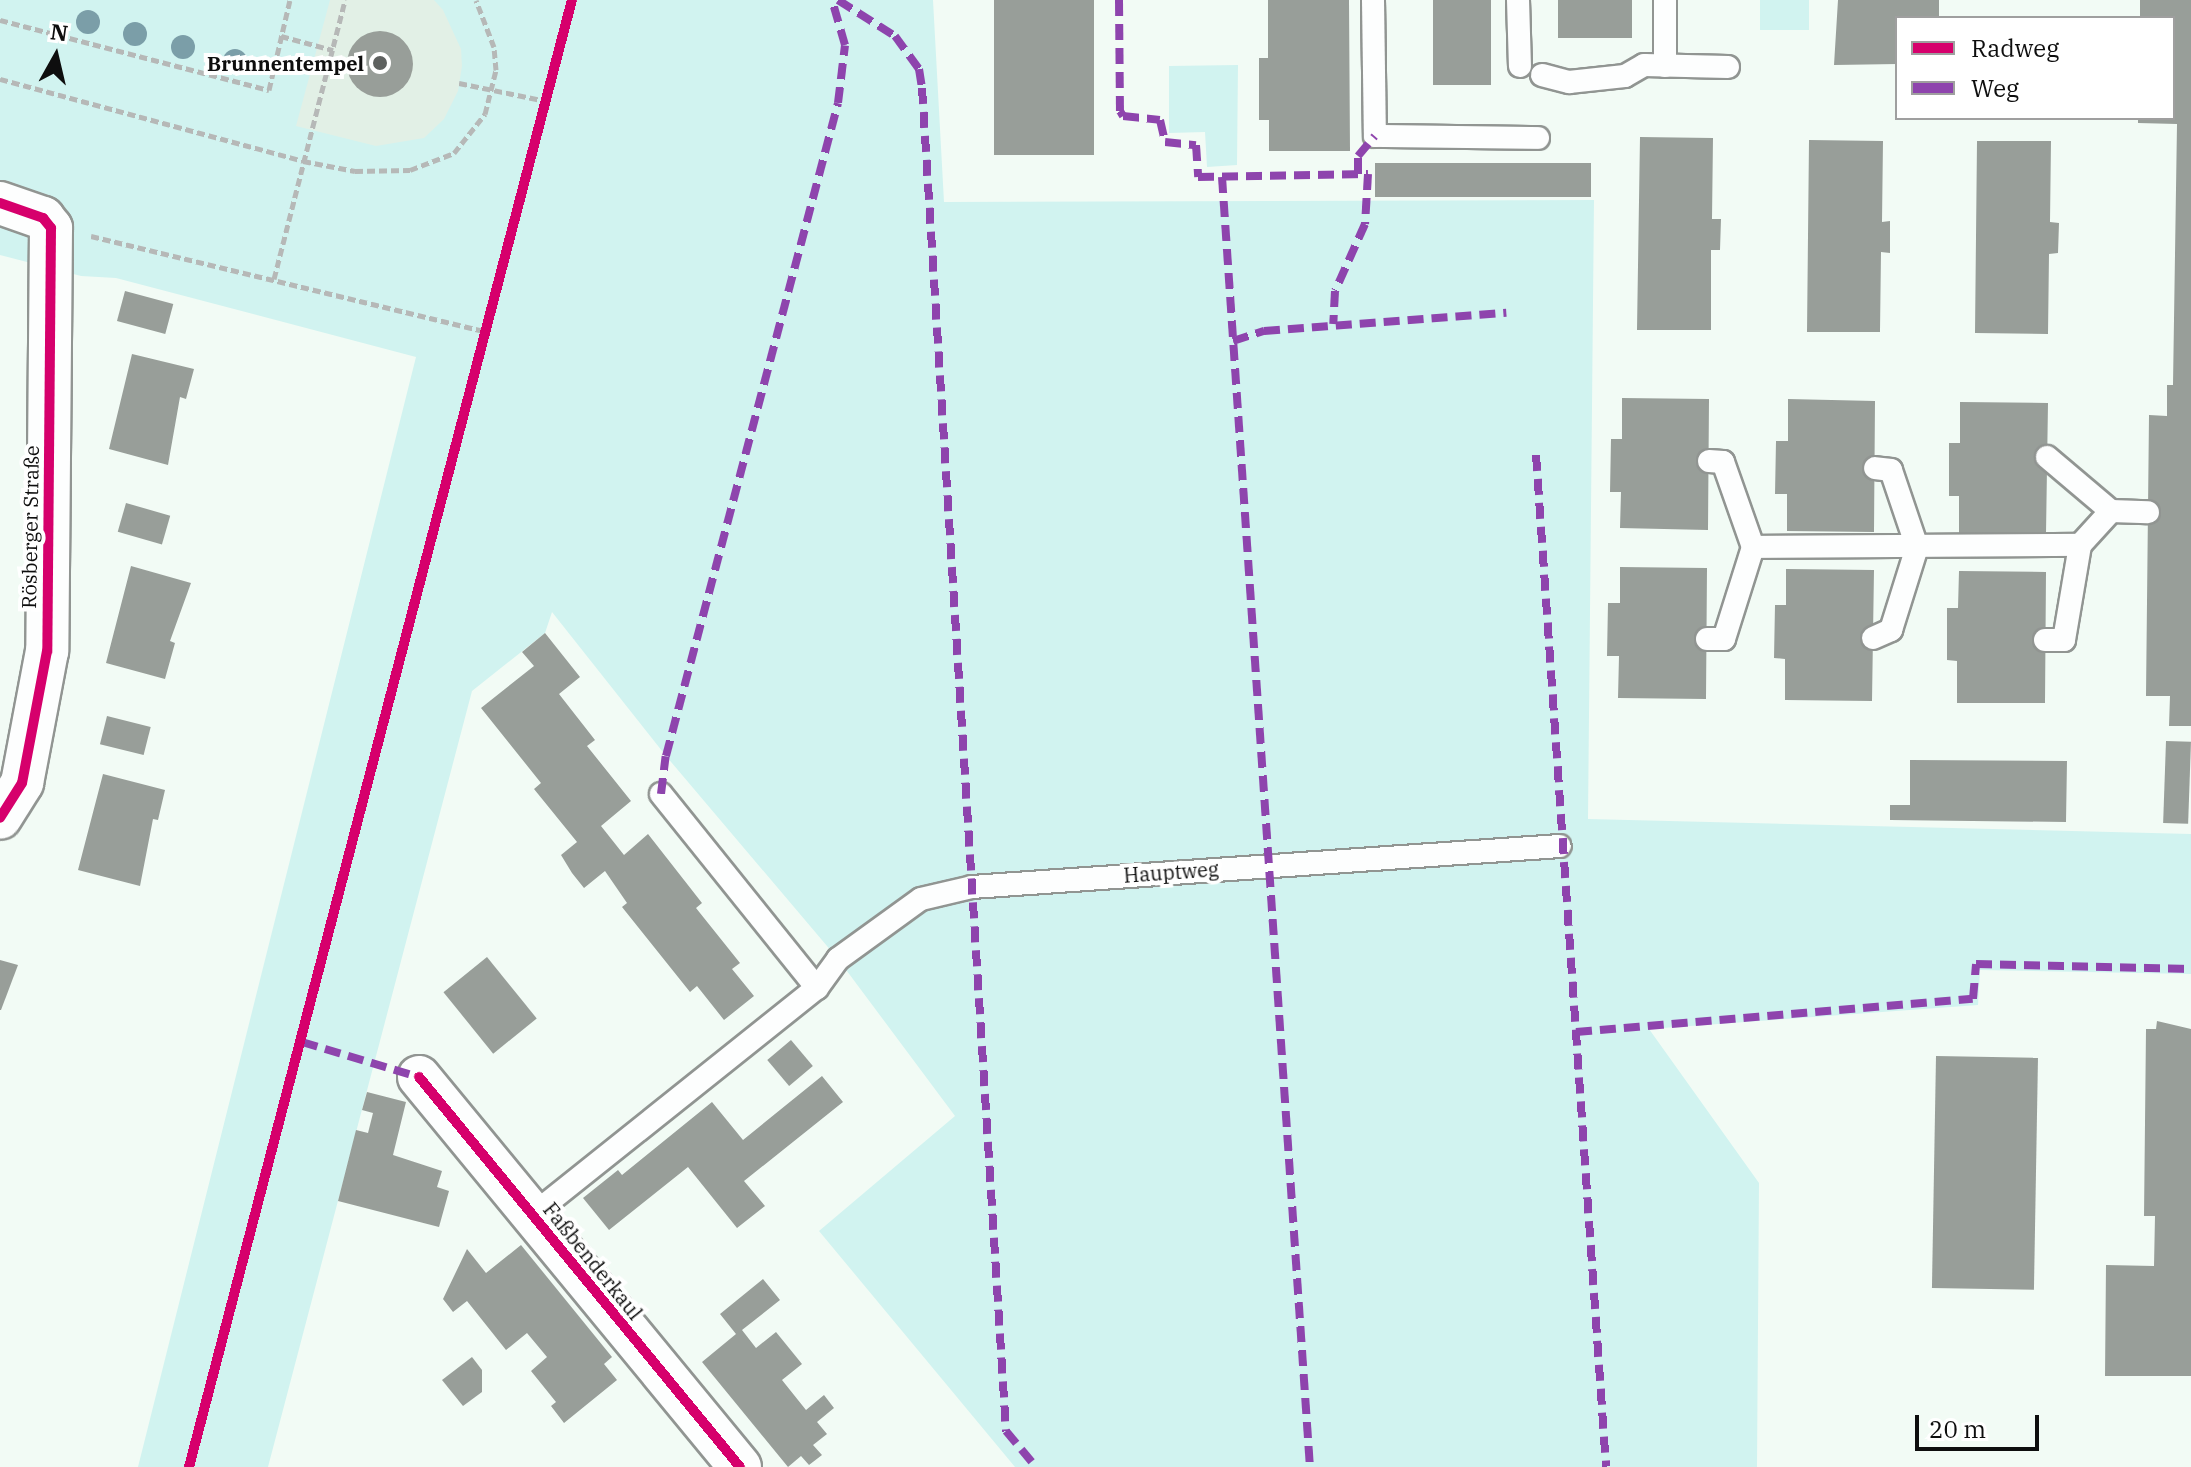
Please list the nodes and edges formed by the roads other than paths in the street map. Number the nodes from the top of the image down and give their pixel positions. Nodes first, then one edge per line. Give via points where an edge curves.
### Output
1 (1373, 0) edge
2 (1518, 0) edge
3 (1665, 0) edge
4 (1520, 66) dead end
5 (1665, 66) junction
6 (1728, 67) dead end
7 (1542, 75) dead end
8 (1538, 138) dead end
9 (0, 203) edge
10 (2047, 457) dead end
11 (1709, 461) dead end
12 (1875, 468) dead end
13 (2111, 511) junction
14 (2148, 512) dead end
15 (2080, 545) junction
16 (1753, 547) junction
17 (1917, 547) junction
18 (1873, 638) dead end
19 (1707, 639) dead end
20 (2045, 640) dead end
21 (661, 794) dead end
22 (0, 818) edge
23 (1560, 846) dead end
24 (817, 988) junction
25 (419, 1077) dead end
26 (531, 1216) junction
27 (740, 1467) edge

1 - 8 lane via 1375,136
2 - 4 lane
3 - 5 lane
5 - 6 lane
5 - 7 lane via 1644,65 1625,76 1569,82
9 - 22 street, Rösberger Straße via 43,218 51,228 47,651 22,783
10 - 13 lane
11 - 16 lane via 1723,462
12 - 17 lane via 1891,470
13 - 14 lane
13 - 15 lane
15 - 17 lane
15 - 20 lane via 2064,640
16 - 17 lane
16 - 19 lane via 1724,639
17 - 18 lane via 1891,630
21 - 24 lane
23 - 24 lane, Hauptweg via 972,887 921,899 838,959
24 - 26 lane, Faßbenderkaul
25 - 26 street, Faßbenderkaul
26 - 27 street, Faßbenderkaul

